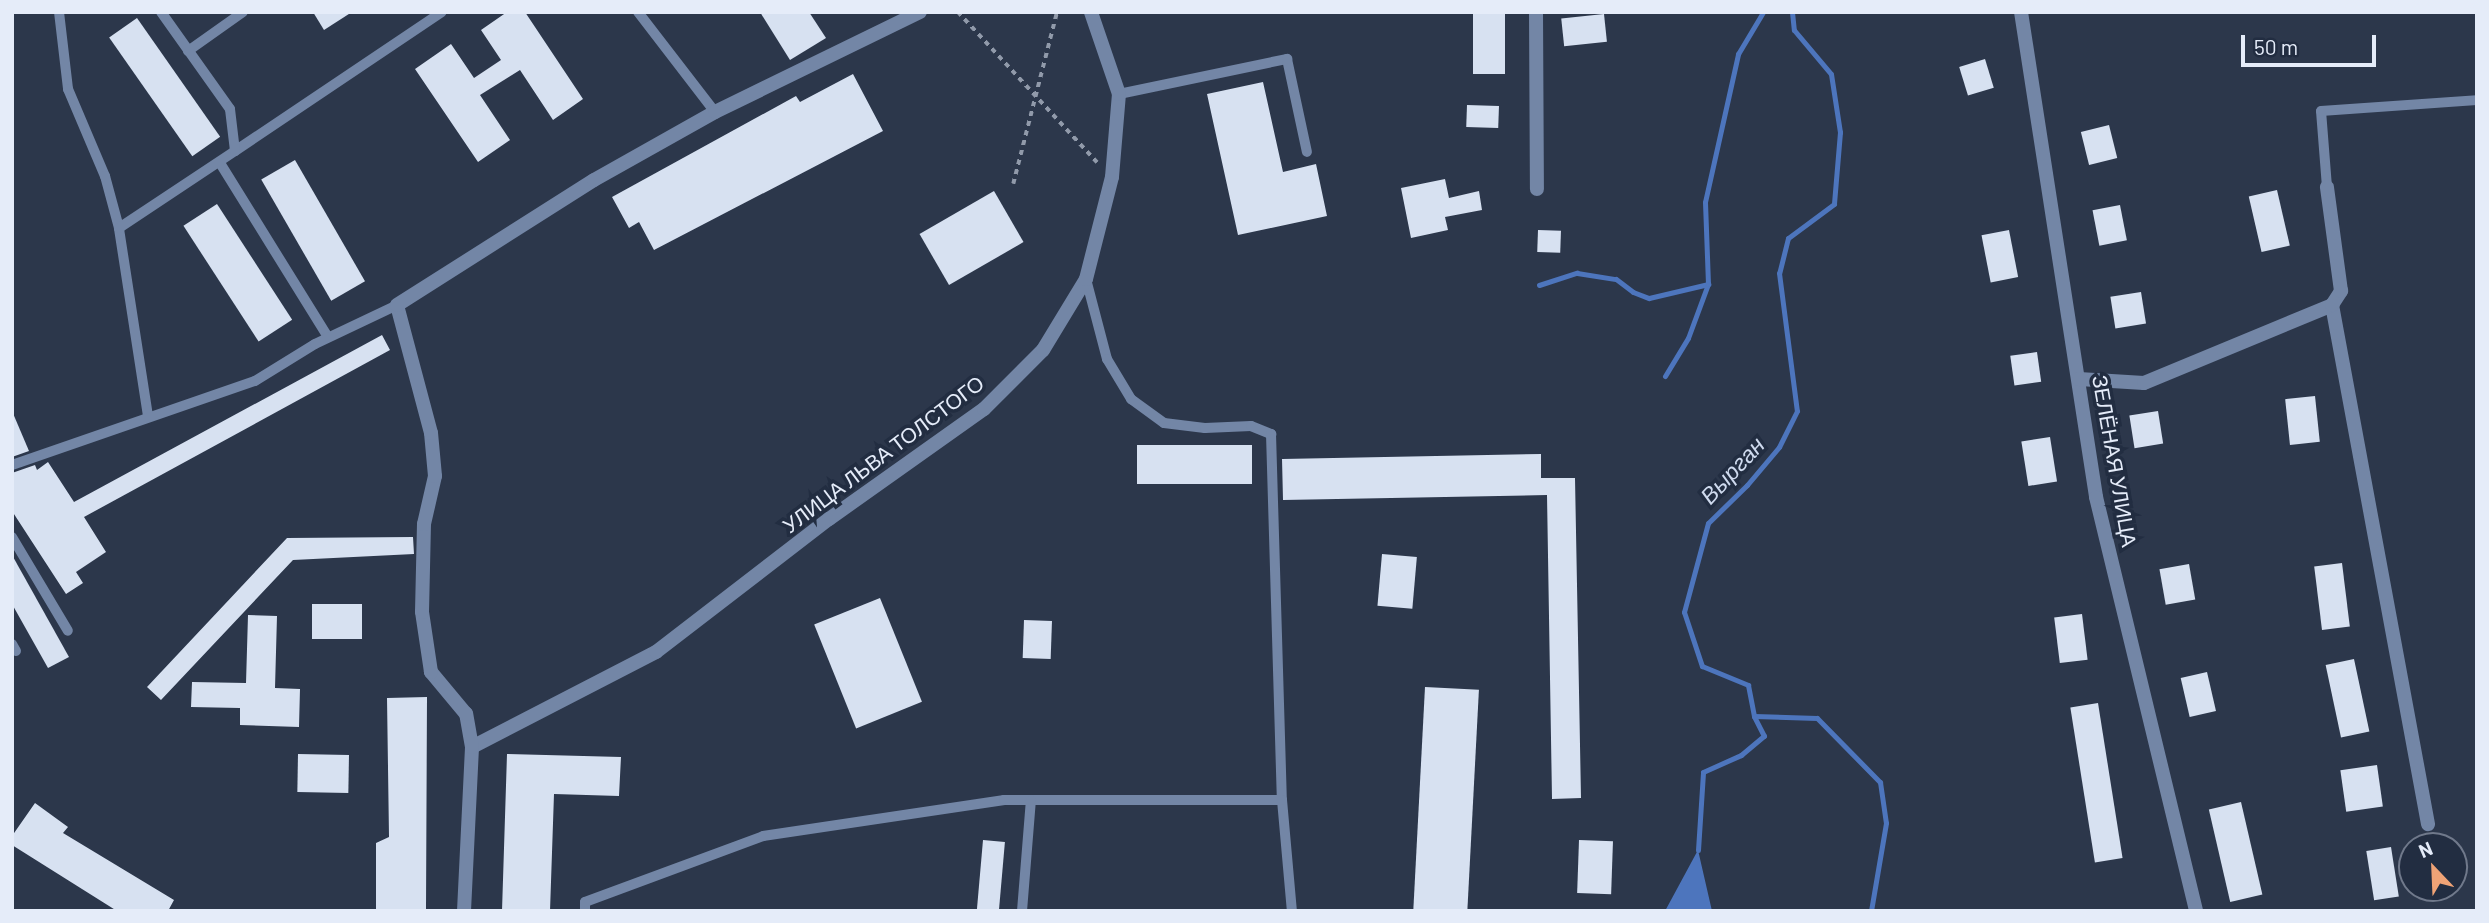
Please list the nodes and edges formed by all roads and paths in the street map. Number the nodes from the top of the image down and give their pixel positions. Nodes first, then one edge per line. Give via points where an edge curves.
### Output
1 (59, 12) edge
2 (161, 12) edge
3 (243, 12) edge
4 (442, 12) edge
5 (638, 12) edge
6 (920, 12) edge
7 (958, 12) edge
8 (1057, 12) edge
9 (1091, 12) edge
10 (1536, 12) edge
11 (2021, 12) edge
12 (188, 51) junction
13 (1119, 94) junction
14 (1036, 96) junction
15 (2477, 100) edge
16 (715, 112) junction
17 (235, 151) junction
18 (1307, 152) dead end
19 (220, 163) junction
20 (1112, 177) junction
21 (1013, 184) dead end
22 (2327, 187) joint
23 (1537, 189) dead end
24 (119, 228) junction
25 (1086, 279) junction
26 (397, 305) junction
27 (2332, 305) junction
28 (328, 337) junction
29 (2079, 379) junction
30 (148, 415) junction
31 (12, 465) edge
32 (12, 537) edge
33 (68, 631) dead end
34 (472, 747) junction
35 (1031, 800) junction
36 (1282, 800) junction
37 (2428, 824) dead end
38 (464, 911) edge
39 (585, 911) edge
40 (1022, 911) edge
41 (1292, 911) edge
42 (2196, 911) edge

1 - 24 lane via 68,89 105,176
2 - 12 lane
3 - 12 lane
4 - 17 lane
5 - 16 lane
6 - 16 street
7 - 14 path
8 - 14 path
9 - 13 street, УЛИЦА ЛЬВА ТОЛСТОГО
10 - 23 street
11 - 29 street, ЗЕЛЁНАЯ УЛИЦА
12 - 17 lane via 230,109
13 - 18 lane via 1287,59
13 - 20 street, УЛИЦА ЛЬВА ТОЛСТОГО
14 - 20 path
14 - 21 path
15 - 22 lane via 2321,111
16 - 26 street via 594,180
17 - 19 lane
19 - 24 lane
19 - 28 lane
20 - 25 street, УЛИЦА ЛЬВА ТОЛСТОГО
22 - 27 street via 2341,291
24 - 30 lane
25 - 34 street, УЛИЦА ЛЬВА ТОЛСТОГО via 1043,350 984,409 829,519 656,652
25 - 36 lane via 1107,359 1131,399 1164,423 1205,428 1251,426 1271,434
26 - 28 lane
26 - 34 street via 431,433 435,476 424,524 422,612 431,672 466,714
27 - 29 street via 2144,383
27 - 37 street
28 - 30 lane via 255,381
29 - 42 street, ЗЕЛЁНАЯ УЛИЦА via 2096,497
30 - 31 lane
32 - 33 lane
34 - 38 street
35 - 36 lane
35 - 39 lane via 1004,800 763,836 585,902
35 - 40 lane
36 - 41 lane

